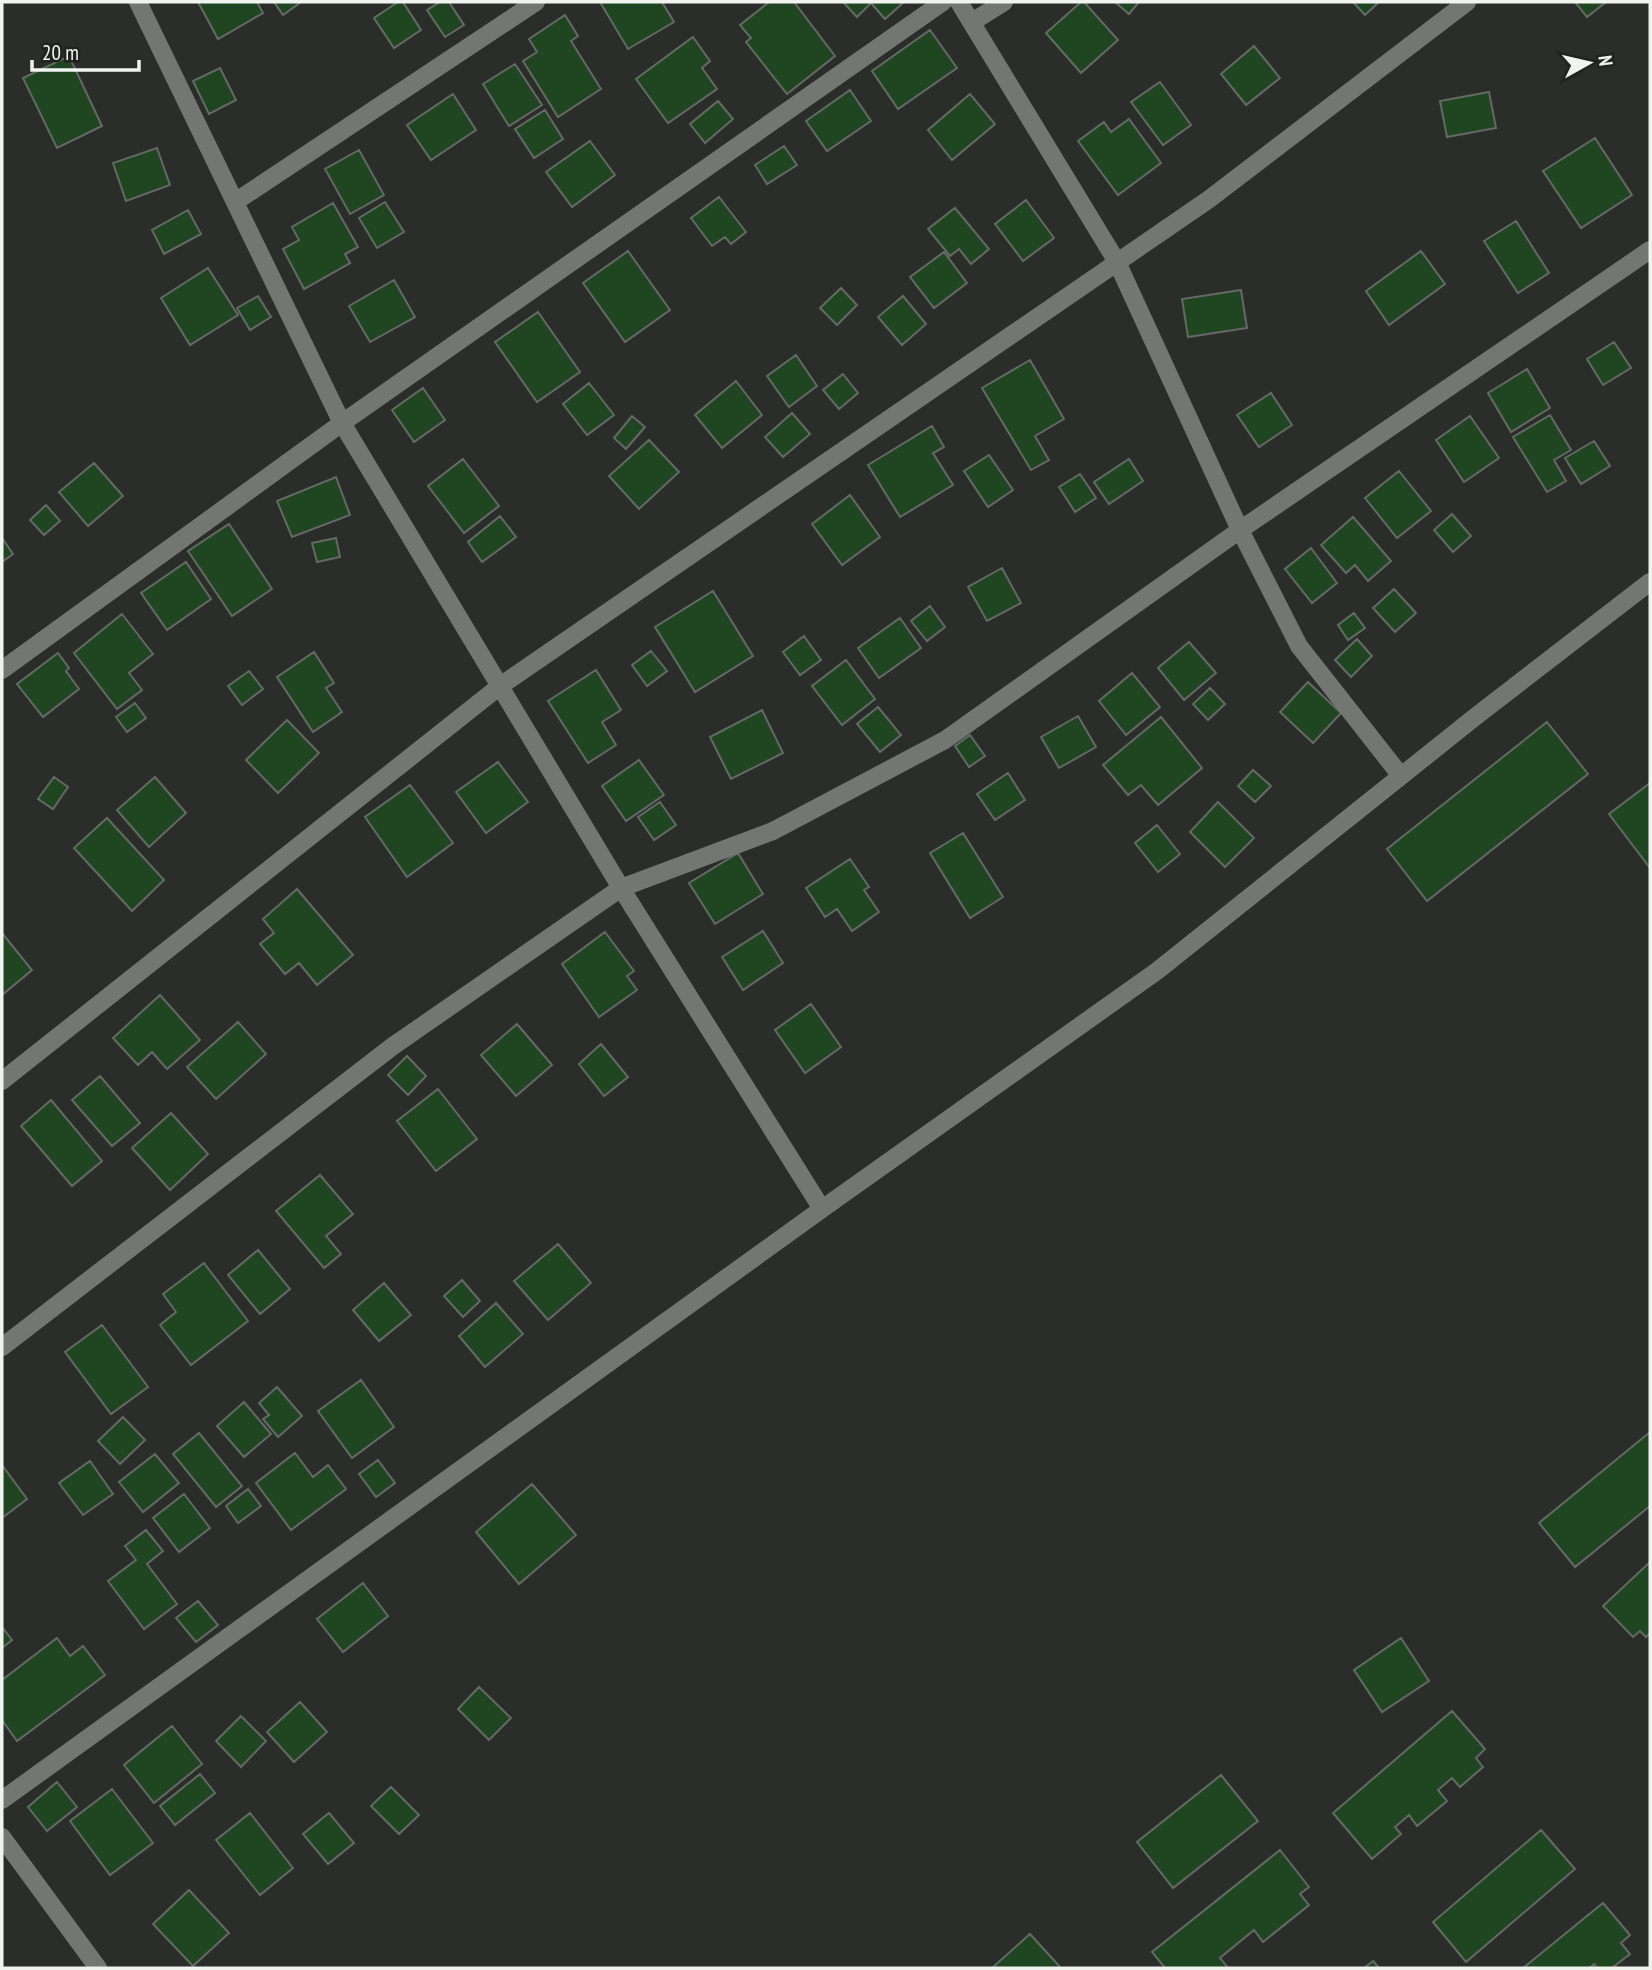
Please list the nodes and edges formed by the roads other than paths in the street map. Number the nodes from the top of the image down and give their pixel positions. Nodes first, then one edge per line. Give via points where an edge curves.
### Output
1 (138, 2) edge
2 (536, 2) edge
3 (943, 2) edge
4 (959, 2) edge
5 (1004, 2) edge
6 (1467, 2) edge
7 (972, 22) junction
8 (235, 202) junction
9 (1650, 250) edge
10 (1117, 261) junction
11 (342, 423) junction
12 (1240, 530) junction
13 (1650, 582) edge
14 (2, 670) edge
15 (500, 686) junction
16 (1401, 776) junction
17 (621, 888) junction
18 (2, 1082) edge
19 (822, 1209) junction
20 (2, 1347) edge
21 (2, 1800) edge
22 (2, 1837) edge
23 (98, 1968) edge

1 - 8 street
2 - 8 street
3 - 11 street
4 - 7 street
5 - 7 street
6 - 10 street via 1208,200
7 - 10 street
8 - 11 street
9 - 12 street
10 - 12 street
10 - 15 street
11 - 14 street
11 - 15 street
12 - 16 street via 1299,646
12 - 17 street via 945,740 773,831
13 - 16 street
15 - 17 street
15 - 18 street
16 - 19 street via 1157,971
17 - 19 street
17 - 20 street via 393,1046
19 - 21 street
22 - 23 street

